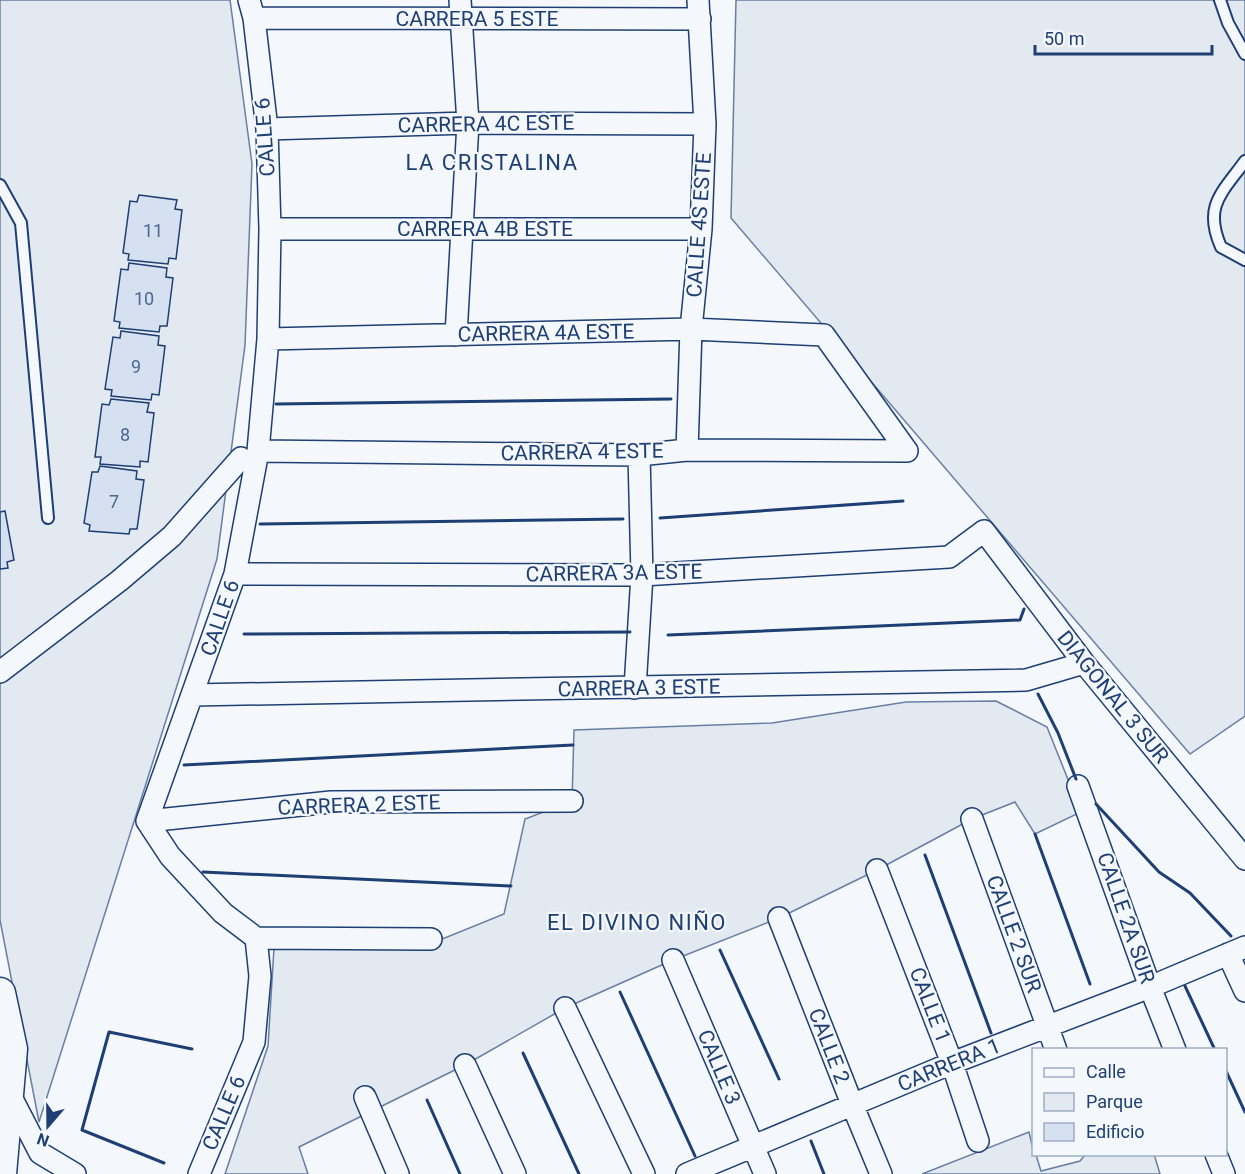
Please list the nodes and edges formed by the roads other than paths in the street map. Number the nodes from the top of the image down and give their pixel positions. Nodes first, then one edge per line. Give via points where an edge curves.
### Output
1 (1220, 0) edge
2 (252, 9) edge
3 (461, 10) edge
4 (699, 10) edge
5 (1245, 54) edge
6 (468, 123) junction
7 (705, 124) junction
8 (267, 129) junction
9 (1245, 161) edge
10 (0, 185) edge
11 (463, 228) junction
12 (270, 229) junction
13 (701, 229) junction
14 (1245, 260) edge
15 (691, 329) junction
16 (456, 335) junction
17 (268, 339) junction
18 (687, 450) junction
19 (907, 451) joint
20 (250, 455) junction
21 (639, 455) junction
22 (48, 518) dead end
23 (984, 531) joint
24 (235, 574) junction
25 (642, 575) junction
26 (1084, 663) junction
27 (0, 672) edge
28 (635, 688) junction
29 (192, 695) junction
30 (1078, 786) dead end
31 (572, 801) dead end
32 (972, 819) dead end
33 (147, 821) junction
34 (1245, 859) edge
35 (877, 870) dead end
36 (779, 918) dead end
37 (256, 938) junction
38 (431, 939) dead end
39 (1236, 951) edge
40 (673, 960) dead end
41 (1150, 987) junction
42 (1245, 991) edge
43 (0, 993) edge
44 (565, 1008) dead end
45 (1047, 1027) junction
46 (1055, 1048) edge
47 (1174, 1048) edge
48 (952, 1063) junction
49 (465, 1065) dead end
50 (8, 1091) junction
51 (365, 1097) dead end
52 (852, 1104) junction
53 (978, 1141) dead end
54 (754, 1147) junction
55 (1216, 1156) edge
56 (1, 1174) edge
57 (75, 1174) edge
58 (199, 1174) edge
59 (398, 1174) edge
60 (515, 1174) edge
61 (644, 1174) edge
62 (687, 1174) edge
63 (765, 1174) edge
64 (881, 1174) edge
65 (1224, 1174) edge

1 - 5 lane
2 - 3 street, CARRERA 5 ESTE
2 - 8 street, CALLE 6
3 - 4 street, CARRERA 5 ESTE
3 - 6 street
4 - 7 street, CALLE 4S ESTE
6 - 7 street, CARRERA 4C ESTE
6 - 8 street, CARRERA 4C ESTE
6 - 11 street
7 - 13 street, CALLE 4S ESTE
8 - 12 street, CALLE 6
9 - 14 lane via 1220,196 1213,222 1221,247
10 - 22 lane via 21,223
11 - 12 street, CARRERA 4B ESTE
11 - 13 street, CARRERA 4B ESTE
11 - 16 street
12 - 17 street, CALLE 6
13 - 15 street, CALLE 4S ESTE
15 - 16 street, CARRERA 4A ESTE
15 - 18 street, CALLE 4S ESTE
15 - 19 street, CARRERA 4A ESTE via 824,334
16 - 17 street, CARRERA 4A ESTE
17 - 20 street, CALLE 6
18 - 19 street, CARRERA 4 ESTE
18 - 21 street, CARRERA 4 ESTE
20 - 21 street, CARRERA 4 ESTE
20 - 24 street, CALLE 6
20 - 27 street via 172,536
21 - 25 street
23 - 25 street, CARRERA 3A ESTE via 949,557
23 - 26 street, DIAGONAL 3 SUR
24 - 25 street, CARRERA 3A ESTE
24 - 29 street, CALLE 6
25 - 28 street
26 - 28 street, CARRERA 3 ESTE via 1026,680
26 - 34 street, DIAGONAL 3 SUR
28 - 29 street, CARRERA 3 ESTE
29 - 33 street, CALLE 6
30 - 41 street, CALLE 2A SUR
31 - 33 street, CARRERA 2 ESTE via 331,802
32 - 45 street, CALLE 2 SUR
33 - 37 street via 170,856 223,913
35 - 48 street, CALLE 1
36 - 52 street, CALLE 2
37 - 38 street
37 - 58 street, CALLE 6 via 260,976 254,1042
39 - 41 street, CARRERA 1
39 - 42 street
40 - 54 street, CALLE 3
41 - 45 street, CARRERA 1
41 - 47 street, CALLE 2A SUR
43 - 50 main road via 12,1049
44 - 61 street
45 - 46 street, CALLE 2 SUR
45 - 48 street, CARRERA 1
48 - 52 street, CARRERA 1
48 - 53 street, CALLE 1
49 - 60 street
50 - 56 main road
50 - 57 street via 40,1154
51 - 59 street
52 - 54 street, CARRERA 1
52 - 64 street, CALLE 2
54 - 62 street, CARRERA 1
54 - 63 street, CALLE 3
55 - 65 street

